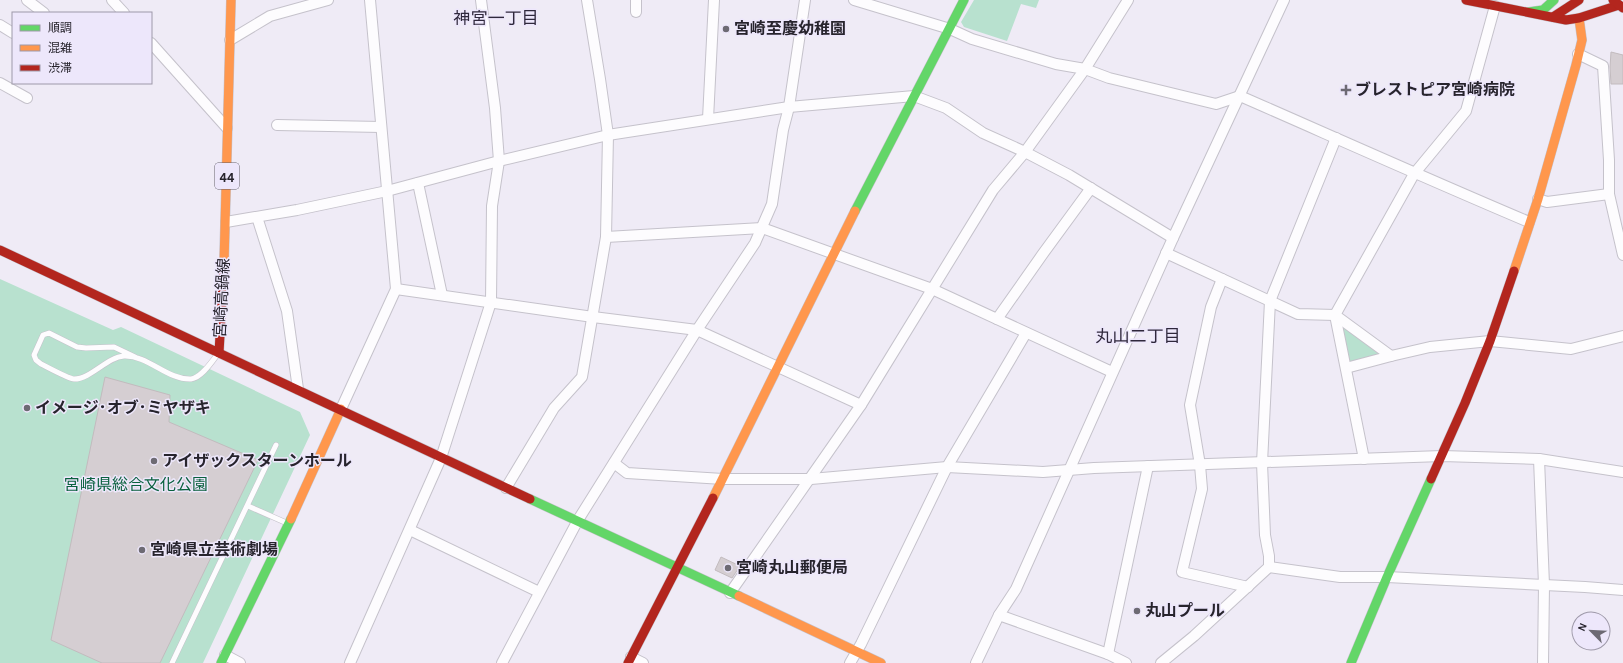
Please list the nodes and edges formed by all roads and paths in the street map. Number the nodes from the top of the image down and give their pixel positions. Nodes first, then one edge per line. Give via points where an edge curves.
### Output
1 (27, 0) edge
2 (112, 0) edge
3 (231, 0) edge
4 (328, 0) edge
5 (370, 0) edge
6 (481, 0) edge
7 (587, 0) edge
8 (636, 0) edge
9 (714, 0) edge
10 (805, 0) edge
11 (854, 0) edge
12 (964, 0) edge
13 (1128, 0) edge
14 (1284, 0) edge
15 (1466, 0) edge
16 (1554, 0) edge
17 (1579, 0) edge
18 (1618, 4) edge
19 (1496, 6) junction
20 (43, 12) edge
21 (123, 12) edge
22 (636, 12) dead end
23 (1528, 12) junction
24 (1553, 17) junction
25 (1579, 18) junction
26 (0, 25) edge
27 (950, 29) junction
28 (12, 33) edge
29 (230, 40) junction
30 (152, 44) edge
31 (1578, 54) junction
32 (1085, 69) junction
33 (0, 83) edge
34 (914, 96) junction
35 (1240, 96) junction
36 (28, 98) dead end
37 (789, 107) junction
38 (708, 120) junction
39 (277, 125) dead end
40 (381, 127) junction
41 (227, 128) junction
42 (608, 135) junction
43 (1336, 138) junction
44 (1025, 152) junction
45 (499, 161) junction
46 (1414, 174) junction
47 (418, 183) junction
48 (1091, 188) junction
49 (387, 191) junction
50 (1609, 194) junction
51 (1538, 199) junction
52 (257, 217) junction
53 (226, 222) junction
54 (1529, 222) junction
55 (762, 228) junction
56 (606, 237) junction
57 (1173, 238) junction
58 (0, 250) edge
59 (833, 253) junction
60 (1166, 253) junction
61 (1623, 254) edge
62 (1222, 279) junction
63 (396, 289) junction
64 (932, 289) junction
65 (442, 295) junction
66 (1270, 301) junction
67 (491, 302) junction
68 (1335, 315) junction
69 (593, 317) junction
70 (997, 319) junction
71 (698, 330) junction
72 (1026, 333) junction
73 (1623, 336) edge
74 (1490, 341) junction
75 (219, 353) junction
76 (1391, 356) junction
77 (136, 357) junction
78 (778, 367) junction
79 (1346, 368) junction
80 (1112, 372) junction
81 (298, 389) junction
82 (861, 405) junction
83 (341, 410) junction
84 (276, 445) dead end
85 (1442, 456) junction
86 (441, 458) junction
87 (1364, 459) junction
88 (1539, 459) junction
89 (614, 463) junction
90 (1262, 463) junction
91 (1200, 465) junction
92 (1148, 466) junction
93 (947, 467) junction
94 (1069, 470) junction
95 (1623, 472) edge
96 (723, 479) junction
97 (811, 479) junction
98 (506, 488) junction
99 (248, 506) junction
100 (578, 520) junction
101 (289, 524) junction
102 (410, 530) junction
103 (677, 566) junction
104 (1269, 567) junction
105 (1387, 577) junction
106 (1544, 585) junction
107 (1248, 587) junction
108 (1623, 590) edge
109 (539, 592) junction
110 (730, 593) junction
111 (999, 615) junction
112 (856, 652) junction
113 (1108, 654) junction
114 (223, 659) edge
115 (630, 660) edge
116 (172, 663) edge
117 (240, 663) edge
118 (350, 663) edge
119 (502, 663) edge
120 (643, 663) edge
121 (850, 663) edge
122 (881, 663) edge
123 (976, 663) edge
124 (1126, 663) edge
125 (1161, 663) edge
126 (1351, 663) edge
127 (1543, 663) edge

1 - 20 street
2 - 21 street
3 - 29 street, 宮崎高鍋線 / 44
4 - 29 street via 270,16
5 - 40 street
6 - 45 street
7 - 42 street
8 - 22 street
9 - 38 street
10 - 37 street
11 - 27 street
12 - 27 street
13 - 32 street
14 - 35 street
15 - 19 street
16 - 23 street via 1543,10
17 - 24 street
18 - 25 street
19 - 23 street
19 - 46 street via 1466,111
23 - 24 street
24 - 25 street via 1566,20
25 - 31 street via 1582,40
26 - 28 street
27 - 32 street via 972,39 1056,64
27 - 34 street
29 - 41 street, 宮崎高鍋線 / 44
30 - 41 street
31 - 50 street via 1603,66
31 - 51 street
32 - 35 street via 1109,78 1216,104
32 - 44 street
33 - 36 street
34 - 37 street
34 - 44 street via 946,108 983,133
34 - 59 street
35 - 43 street
35 - 57 street
37 - 38 street
37 - 55 street via 772,204
38 - 42 street
39 - 40 street
40 - 49 street
41 - 53 street, 宮崎高鍋線 / 44
42 - 45 street
42 - 56 street
43 - 46 street
43 - 66 street
44 - 48 street
44 - 64 street via 993,190
45 - 47 street
45 - 67 street via 492,206
46 - 54 street
46 - 68 street
47 - 49 street
47 - 65 street
48 - 57 street
48 - 70 street
49 - 52 street
49 - 63 street
50 - 51 street via 1547,202
50 - 61 street
51 - 54 street
52 - 53 street
52 - 81 street via 287,311
53 - 75 street, 宮崎高鍋線 / 44
54 - 74 street
55 - 56 street
55 - 59 street
55 - 71 street via 755,243
56 - 69 street
57 - 60 street
58 - 75 street, 宮崎高鍋線
59 - 64 street
59 - 78 street
60 - 62 street
60 - 80 street
62 - 66 street
62 - 91 street via 1210,307 1190,405
63 - 65 street
63 - 83 street
64 - 70 street
64 - 82 street
65 - 67 street
66 - 68 street via 1298,314
66 - 90 street
67 - 69 street
67 - 86 street
68 - 76 street
68 - 79 street
69 - 71 street
69 - 98 street via 582,377 554,408
70 - 72 street
71 - 78 street
71 - 89 street
72 - 80 street
72 - 93 street
73 - 74 street via 1571,349
74 - 76 street via 1430,347
74 - 85 street
75 - 77 lane via 198,377 191,379 178,377
75 - 81 street
76 - 79 street
77 - 77 lane via 118,358 85,376 74,379 41,364 34,355 43,335 49,333 77,347 114,347
78 - 82 street
78 - 96 street
79 - 87 street
80 - 94 street
81 - 83 street
82 - 97 street
83 - 86 street
83 - 101 street
84 - 99 lane
85 - 87 street
85 - 88 street
85 - 105 street
86 - 98 street
86 - 102 street
87 - 90 street
88 - 95 street
88 - 106 street
89 - 96 street via 627,473
89 - 100 street
90 - 91 street
90 - 104 street
91 - 92 street
91 - 107 street via 1202,489 1182,572
92 - 94 street
92 - 113 street
93 - 94 street via 1043,472
93 - 97 street
93 - 112 street
94 - 111 street via 1016,589
96 - 97 street
96 - 103 street
97 - 110 street
98 - 100 street
99 - 101 lane
99 - 116 lane
100 - 103 street
100 - 109 street
101 - 114 street
102 - 109 street
102 - 118 street
103 - 110 street
103 - 115 street
104 - 105 street via 1340,577
104 - 107 street
105 - 106 street
105 - 126 street
106 - 108 street
106 - 127 street
107 - 125 street
109 - 119 street
110 - 112 street
111 - 113 street
111 - 123 street
112 - 121 street
112 - 122 street
113 - 124 street
114 - 117 street
115 - 120 street

